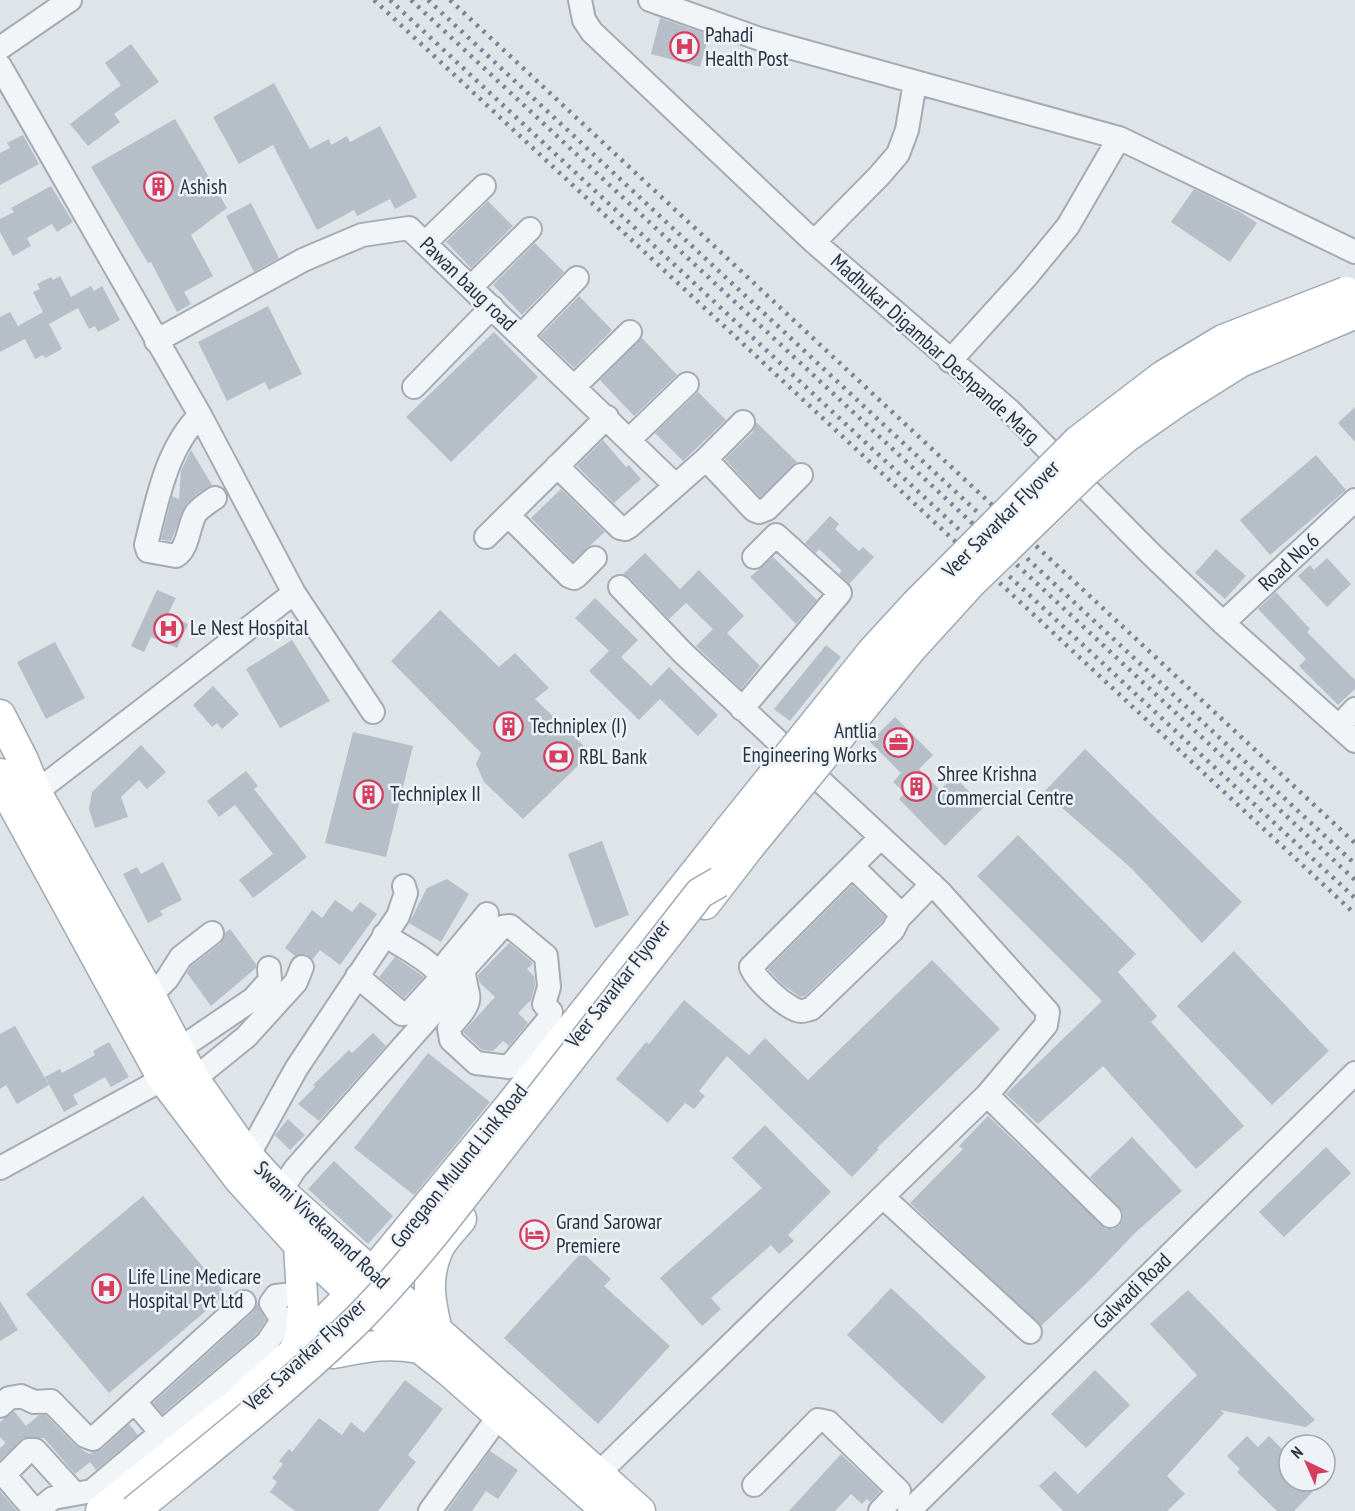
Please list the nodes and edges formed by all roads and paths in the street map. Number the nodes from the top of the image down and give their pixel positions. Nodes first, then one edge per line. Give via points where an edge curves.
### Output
1 (70, 0) edge
2 (580, 0) edge
3 (650, 0) edge
4 (0, 48) edge
5 (0, 66) edge
6 (915, 82) junction
7 (1119, 138) junction
8 (484, 186) dead end
9 (530, 229) dead end
10 (814, 242) junction
11 (425, 243) junction
12 (1355, 252) edge
13 (577, 278) dead end
14 (471, 287) junction
15 (1352, 302) edge
16 (492, 307) junction
17 (630, 332) dead end
18 (522, 335) junction
19 (156, 341) junction
20 (950, 361) junction
21 (687, 384) dead end
22 (575, 386) junction
23 (414, 387) dead end
24 (200, 415) junction
25 (607, 417) junction
26 (743, 422) dead end
27 (630, 439) junction
28 (706, 459) junction
29 (558, 466) junction
30 (801, 475) dead end
31 (675, 485) junction
32 (215, 498) dead end
33 (1355, 500) edge
34 (508, 515) junction
35 (486, 537) dead end
36 (754, 557) dead end
37 (595, 558) dead end
38 (620, 586) dead end
39 (294, 593) junction
40 (1223, 623) junction
41 (742, 709) junction
42 (1355, 709) edge
43 (373, 712) dead end
44 (0, 715) edge
45 (1347, 733) edge
46 (8, 768) edge
47 (36, 792) junction
48 (881, 837) junction
49 (737, 841) joint
50 (852, 866) junction
51 (712, 873) junction
52 (932, 884) junction
53 (404, 886) dead end
54 (487, 914) dead end
55 (902, 915) junction
56 (212, 933) dead end
57 (391, 940) junction
58 (302, 967) dead end
59 (269, 968) dead end
60 (362, 981) junction
61 (150, 997) junction
62 (180, 1068) junction
63 (1355, 1073) edge
64 (518, 1074) junction
65 (987, 1095) junction
66 (248, 1156) junction
67 (0, 1168) edge
68 (883, 1197) junction
69 (274, 1201) junction
70 (462, 1216) junction
71 (1110, 1216) dead end
72 (299, 1245) junction
73 (362, 1284) junction
74 (302, 1293) junction
75 (244, 1302) dead end
76 (387, 1305) junction
77 (1030, 1332) dead end
78 (428, 1339) junction
79 (293, 1353) junction
80 (333, 1353) junction
81 (135, 1402) junction
82 (0, 1406) edge
83 (499, 1416) junction
84 (161, 1433) junction
85 (592, 1482) junction
86 (754, 1485) dead end
87 (75, 1494) junction
88 (908, 1503) edge
89 (36, 1511) edge
90 (101, 1511) edge
91 (123, 1511) edge
92 (134, 1511) edge
93 (147, 1511) edge
94 (430, 1511) edge
95 (607, 1511) edge
96 (640, 1511) edge
97 (880, 1511) edge

1 - 4 street
2 - 10 street, Madhukar Digambar Deshpande Marg via 584,20 592,32
3 - 6 street via 760,39
5 - 19 street
6 - 7 street
6 - 10 street via 907,130 898,154
7 - 12 street
7 - 20 street via 1068,225 1028,276
8 - 11 street
9 - 14 street
10 - 20 street, Madhukar Digambar Deshpande Marg
11 - 14 street, Pawan baug road
11 - 19 street, Pawan baug road via 409,228 362,235 303,260
13 - 18 street
14 - 16 street, Pawan baug road
15 - 49 main road, Veer Savarkar Flyover, bridge via 1240,362 1181,399 1086,471 972,582
16 - 18 street, Pawan baug road
16 - 23 street
17 - 22 street
18 - 22 street, Pawan baug road
19 - 24 street
20 - 40 street, Madhukar Digambar Deshpande Marg via 1010,410
21 - 27 street
22 - 25 street, Pawan baug road
24 - 32 street via 182,437 162,481 146,545 148,552 176,556 181,553 198,510
24 - 39 street
25 - 27 street, Pawan baug road
25 - 29 street
26 - 28 street
27 - 31 street, Pawan baug road
28 - 30 street via 759,512
28 - 31 street
29 - 31 street via 620,528 630,526
29 - 34 street
33 - 40 street, Road No.6
34 - 35 street
34 - 37 street via 569,576 577,576
36 - 41 street via 776,535 840,593
38 - 41 street
39 - 43 street
39 - 47 street
40 - 45 street, Madhukar Digambar Deshpande Marg
41 - 48 street
42 - 45 street
44 - 46 main road, Swami Vivekanand Road
46 - 47 main road, Swami Vivekanand Road
46 - 62 main road, Swami Vivekanand Road via 10,799
47 - 61 main road, Swami Vivekanand Road
48 - 50 street
48 - 52 street
49 - 51 main road, Goregaon Mulund Link Road
50 - 55 street
50 - 55 street via 752,967 754,975 784,1003 801,1011 811,1009 893,930
51 - 64 main road, Goregaon Mulund Link Road
51 - 70 main road, Goregaon Mulund Link Road
51 - 91 main road, Veer Savarkar Flyover via 693,889 612,990 394,1271 351,1316 262,1395
51 - 92 main road, Veer Savarkar Flyover, bridge via 396,1280 346,1332
52 - 55 street
52 - 65 street via 1048,1012 1046,1025
53 - 57 street via 406,893
54 - 69 street via 448,961 455,988 295,1169
56 - 61 street via 181,957
57 - 60 street
57 - 60 street via 439,972 441,978 409,1013 402,1014
58 - 62 street via 296,982 246,1037
59 - 62 street via 270,980
60 - 66 street via 296,1069
61 - 62 main road, Swami Vivekanand Road
62 - 66 main road, Swami Vivekanand Road
62 - 67 street
62 - 69 main road, Swami Vivekanand Road via 239,1179
63 - 88 street, Galwadi Road
64 - 64 street via 551,1012 544,1004 549,987 546,956 510,926 502,927 464,969 469,1002 449,1028 451,1040 476,1063
64 - 73 main road, Goregaon Mulund Link Road
65 - 68 street
65 - 71 street
66 - 69 main road, Swami Vivekanand Road
68 - 77 street
68 - 85 street
69 - 72 main road, Swami Vivekanand Road
69 - 73 main road, Swami Vivekanand Road
70 - 76 main road, Goregaon Mulund Link Road
70 - 78 main road via 439,1248 430,1278
72 - 73 main road, Swami Vivekanand Road
72 - 74 main road
73 - 76 main road, Swami Vivekanand Road
73 - 79 main road, Goregaon Mulund Link Road
74 - 79 main road via 301,1335
74 - 84 street via 273,1298 271,1303 282,1320 267,1343
75 - 81 street
76 - 78 main road, Swami Vivekanand Road
76 - 80 main road, Goregaon Mulund Link Road
78 - 80 main road
78 - 83 main road, Swami Vivekanand Road
78 - 85 main road, Swami Vivekanand Road
79 - 90 main road, Goregaon Mulund Link Road
80 - 93 main road, Goregaon Mulund Link Road
81 - 82 street via 93,1439 85,1436 51,1401 33,1402 21,1396 9,1398
81 - 84 street
83 - 85 main road, Swami Vivekanand Road
83 - 94 street
84 - 87 street via 92,1491
85 - 95 main road, Swami Vivekanand Road
85 - 96 main road, Swami Vivekanand Road
86 - 88 street via 818,1420 828,1422
87 - 89 street via 53,1498
87 - 89 street via 35,1450 29,1450 6,1477
88 - 97 street, Galwadi Road

